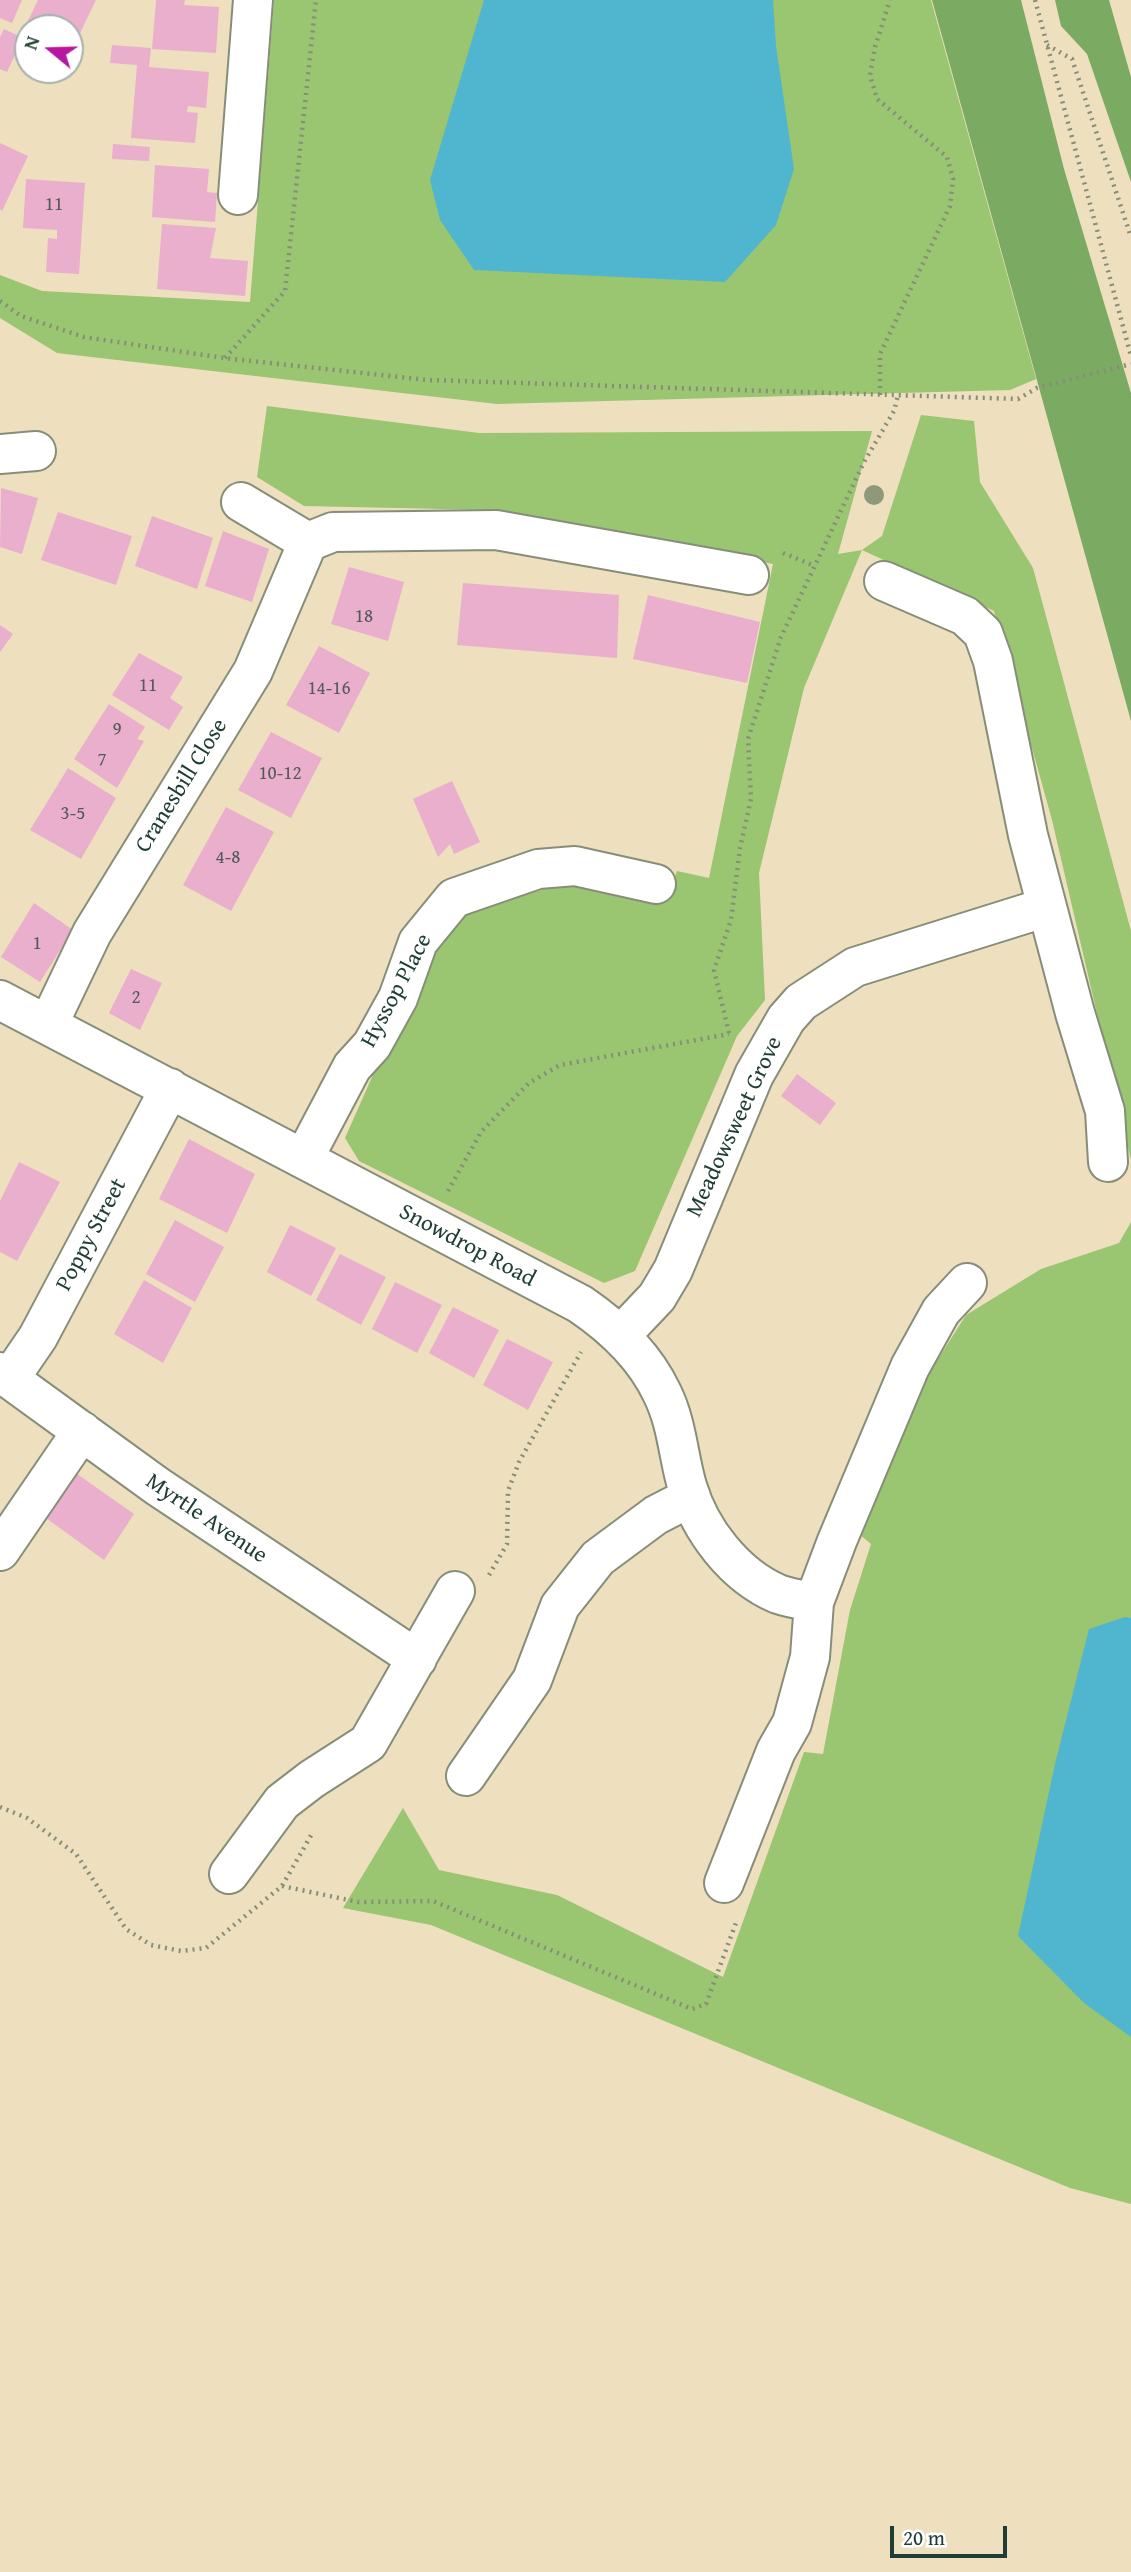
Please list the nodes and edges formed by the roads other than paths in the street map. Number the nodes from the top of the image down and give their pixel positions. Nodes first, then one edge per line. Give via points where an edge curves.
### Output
1 (253, 0) edge
2 (238, 195) dead end
3 (241, 502) dead end
4 (308, 542) junction
5 (749, 575) dead end
6 (884, 581) dead end
7 (656, 884) dead end
8 (1047, 906) junction
9 (0, 1000) edge
10 (48, 1025) junction
11 (170, 1088) junction
12 (303, 1158) junction
13 (1108, 1162) dead end
14 (967, 1283) dead end
15 (620, 1336) junction
16 (5, 1375) edge
17 (82, 1432) junction
18 (691, 1497) junction
19 (0, 1551) edge
20 (455, 1591) dead end
21 (814, 1602) junction
22 (417, 1659) junction
23 (466, 1776) dead end
24 (229, 1874) dead end
25 (731, 1900) road end

1 - 2 street
3 - 4 street
4 - 5 street via 333,532 496,530
4 - 10 street, Cranesbill Close via 253,671 92,933
6 - 8 street via 965,616 983,632
7 - 12 street, Hyssop Place via 575,866 538,869 454,898 418,942 398,998 372,1045 352,1067
8 - 13 street via 1105,1111
8 - 15 street, Meadowsweet Grove via 855,967 801,1002 765,1053 673,1269 657,1297
9 - 10 street, Snowdrop Road
10 - 11 street, Snowdrop Road
11 - 12 street, Snowdrop Road
11 - 16 street, Poppy Street via 38,1337
12 - 15 street, Snowdrop Road via 580,1304
14 - 21 street via 941,1311 910,1367
15 - 18 street, Snowdrop Road via 645,1364 662,1393 675,1424
16 - 17 street, Myrtle Avenue
17 - 19 street
17 - 22 street, Myrtle Avenue
18 - 21 street, Snowdrop Road via 711,1536 752,1578 778,1594
18 - 23 street via 656,1515 598,1558 560,1606 532,1679
20 - 22 street
21 - 25 street via 810,1657 792,1723 776,1751
22 - 24 street via 368,1744 282,1802

